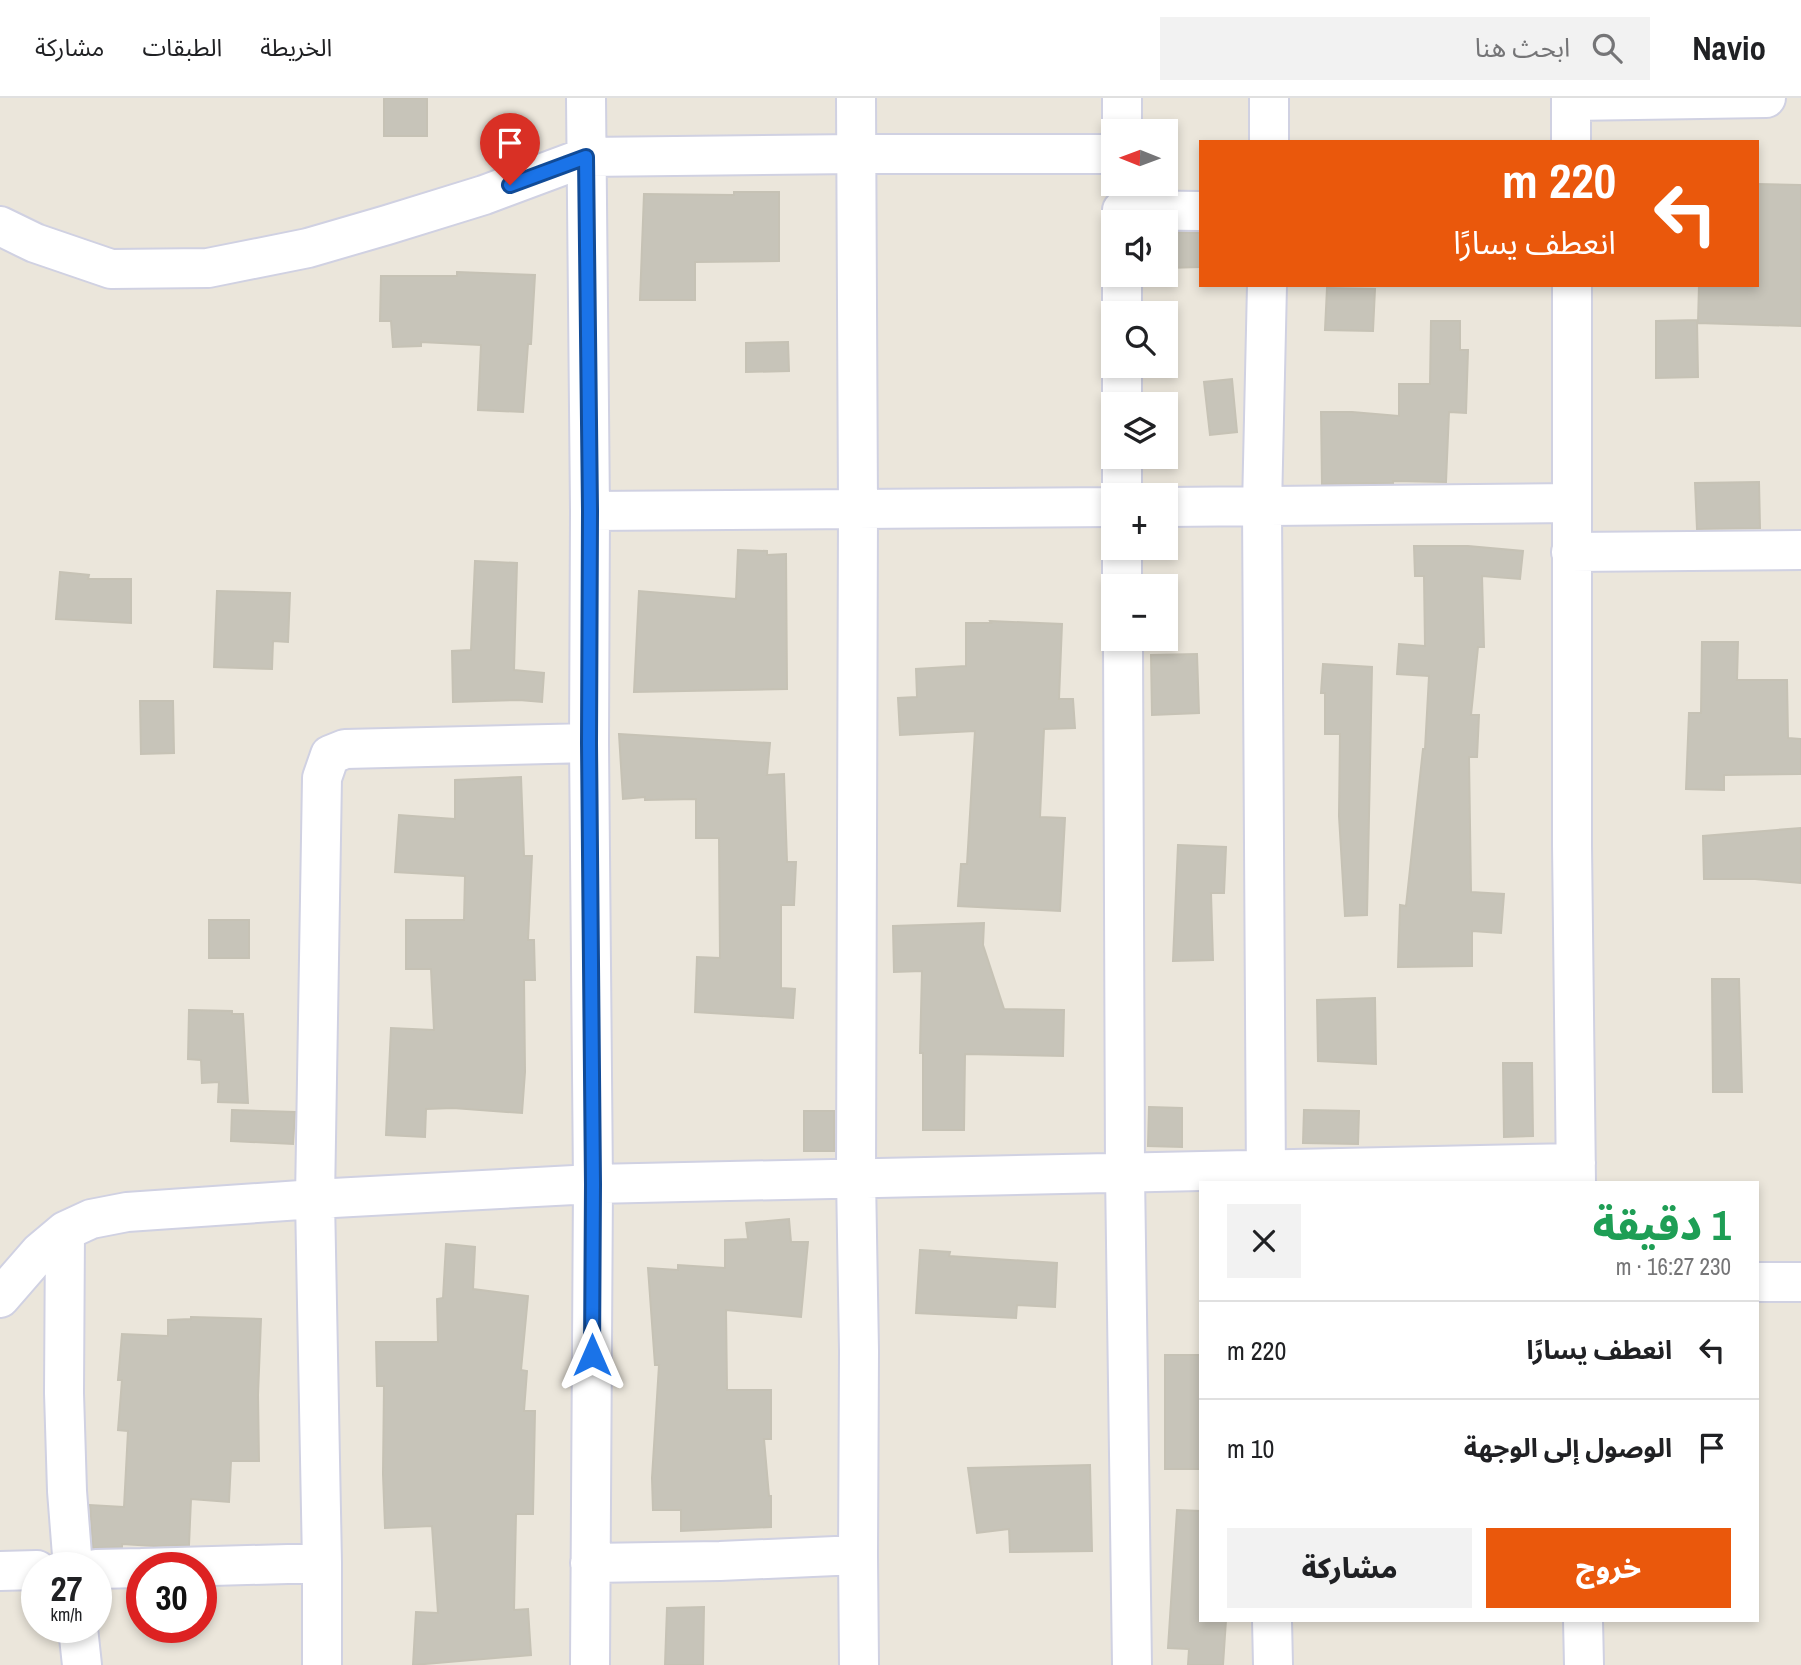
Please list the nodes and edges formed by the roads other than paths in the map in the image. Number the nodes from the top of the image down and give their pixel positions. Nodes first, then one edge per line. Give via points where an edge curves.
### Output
1 (586, 98) edge
2 (856, 98) edge
3 (1122, 98) edge
4 (1269, 98) edge
5 (1766, 98) edge
6 (1571, 100) edge
7 (1122, 119) edge
8 (1269, 140) edge
9 (1571, 140) edge
10 (856, 154) junction
11 (1101, 154) edge
12 (586, 157) junction
13 (1122, 205) edge
14 (1199, 211) edge
15 (0, 226) edge
16 (1267, 287) edge
17 (1572, 287) edge
18 (1572, 503) junction
19 (1178, 507) edge
20 (1262, 507) junction
21 (858, 508) junction
22 (1101, 508) edge
23 (590, 511) junction
24 (1801, 550) edge
25 (1571, 552) junction
26 (1123, 651) edge
27 (589, 743) junction
28 (1125, 1173) junction
29 (1576, 1173) edge
30 (1266, 1176) edge
31 (856, 1177) junction
32 (593, 1184) junction
33 (315, 1199) junction
34 (65, 1231) junction
35 (1759, 1282) edge
36 (1801, 1282) edge
37 (0, 1298) edge
38 (72, 1552) edge
39 (858, 1555) junction
40 (322, 1563) junction
41 (590, 1563) junction
42 (217, 1566) edge
43 (0, 1570) edge
44 (21, 1570) edge
45 (1272, 1622) edge
46 (1583, 1622) edge
47 (80, 1643) edge
48 (82, 1665) edge
49 (322, 1665) edge
50 (590, 1665) edge
51 (859, 1665) edge
52 (1132, 1665) edge
53 (1273, 1665) edge
54 (1584, 1665) edge

1 - 12 street
2 - 10 street
3 - 7 street
4 - 8 street
5 - 6 street
6 - 9 street
10 - 11 street
10 - 12 street
10 - 21 street
12 - 15 street via 387,225 208,268 111,268 35,243
12 - 23 street
13 - 14 street
16 - 20 street
17 - 18 street
18 - 20 street
18 - 25 street
19 - 20 street
20 - 30 street
21 - 22 street
21 - 23 street
21 - 31 street
23 - 27 street
24 - 25 street
25 - 29 street
26 - 28 street
27 - 32 street
27 - 33 street via 345,749 330,755 322,778
28 - 30 street
28 - 31 street
28 - 52 street
29 - 30 street
31 - 32 street
31 - 39 street
32 - 33 street
32 - 41 street
33 - 34 street via 127,1212 91,1219
33 - 40 street
34 - 37 street
34 - 38 street via 64,1393
35 - 36 street
39 - 41 street
39 - 51 street
40 - 42 street
40 - 49 street
41 - 50 street
43 - 44 street
45 - 53 street
46 - 54 street
47 - 48 street

